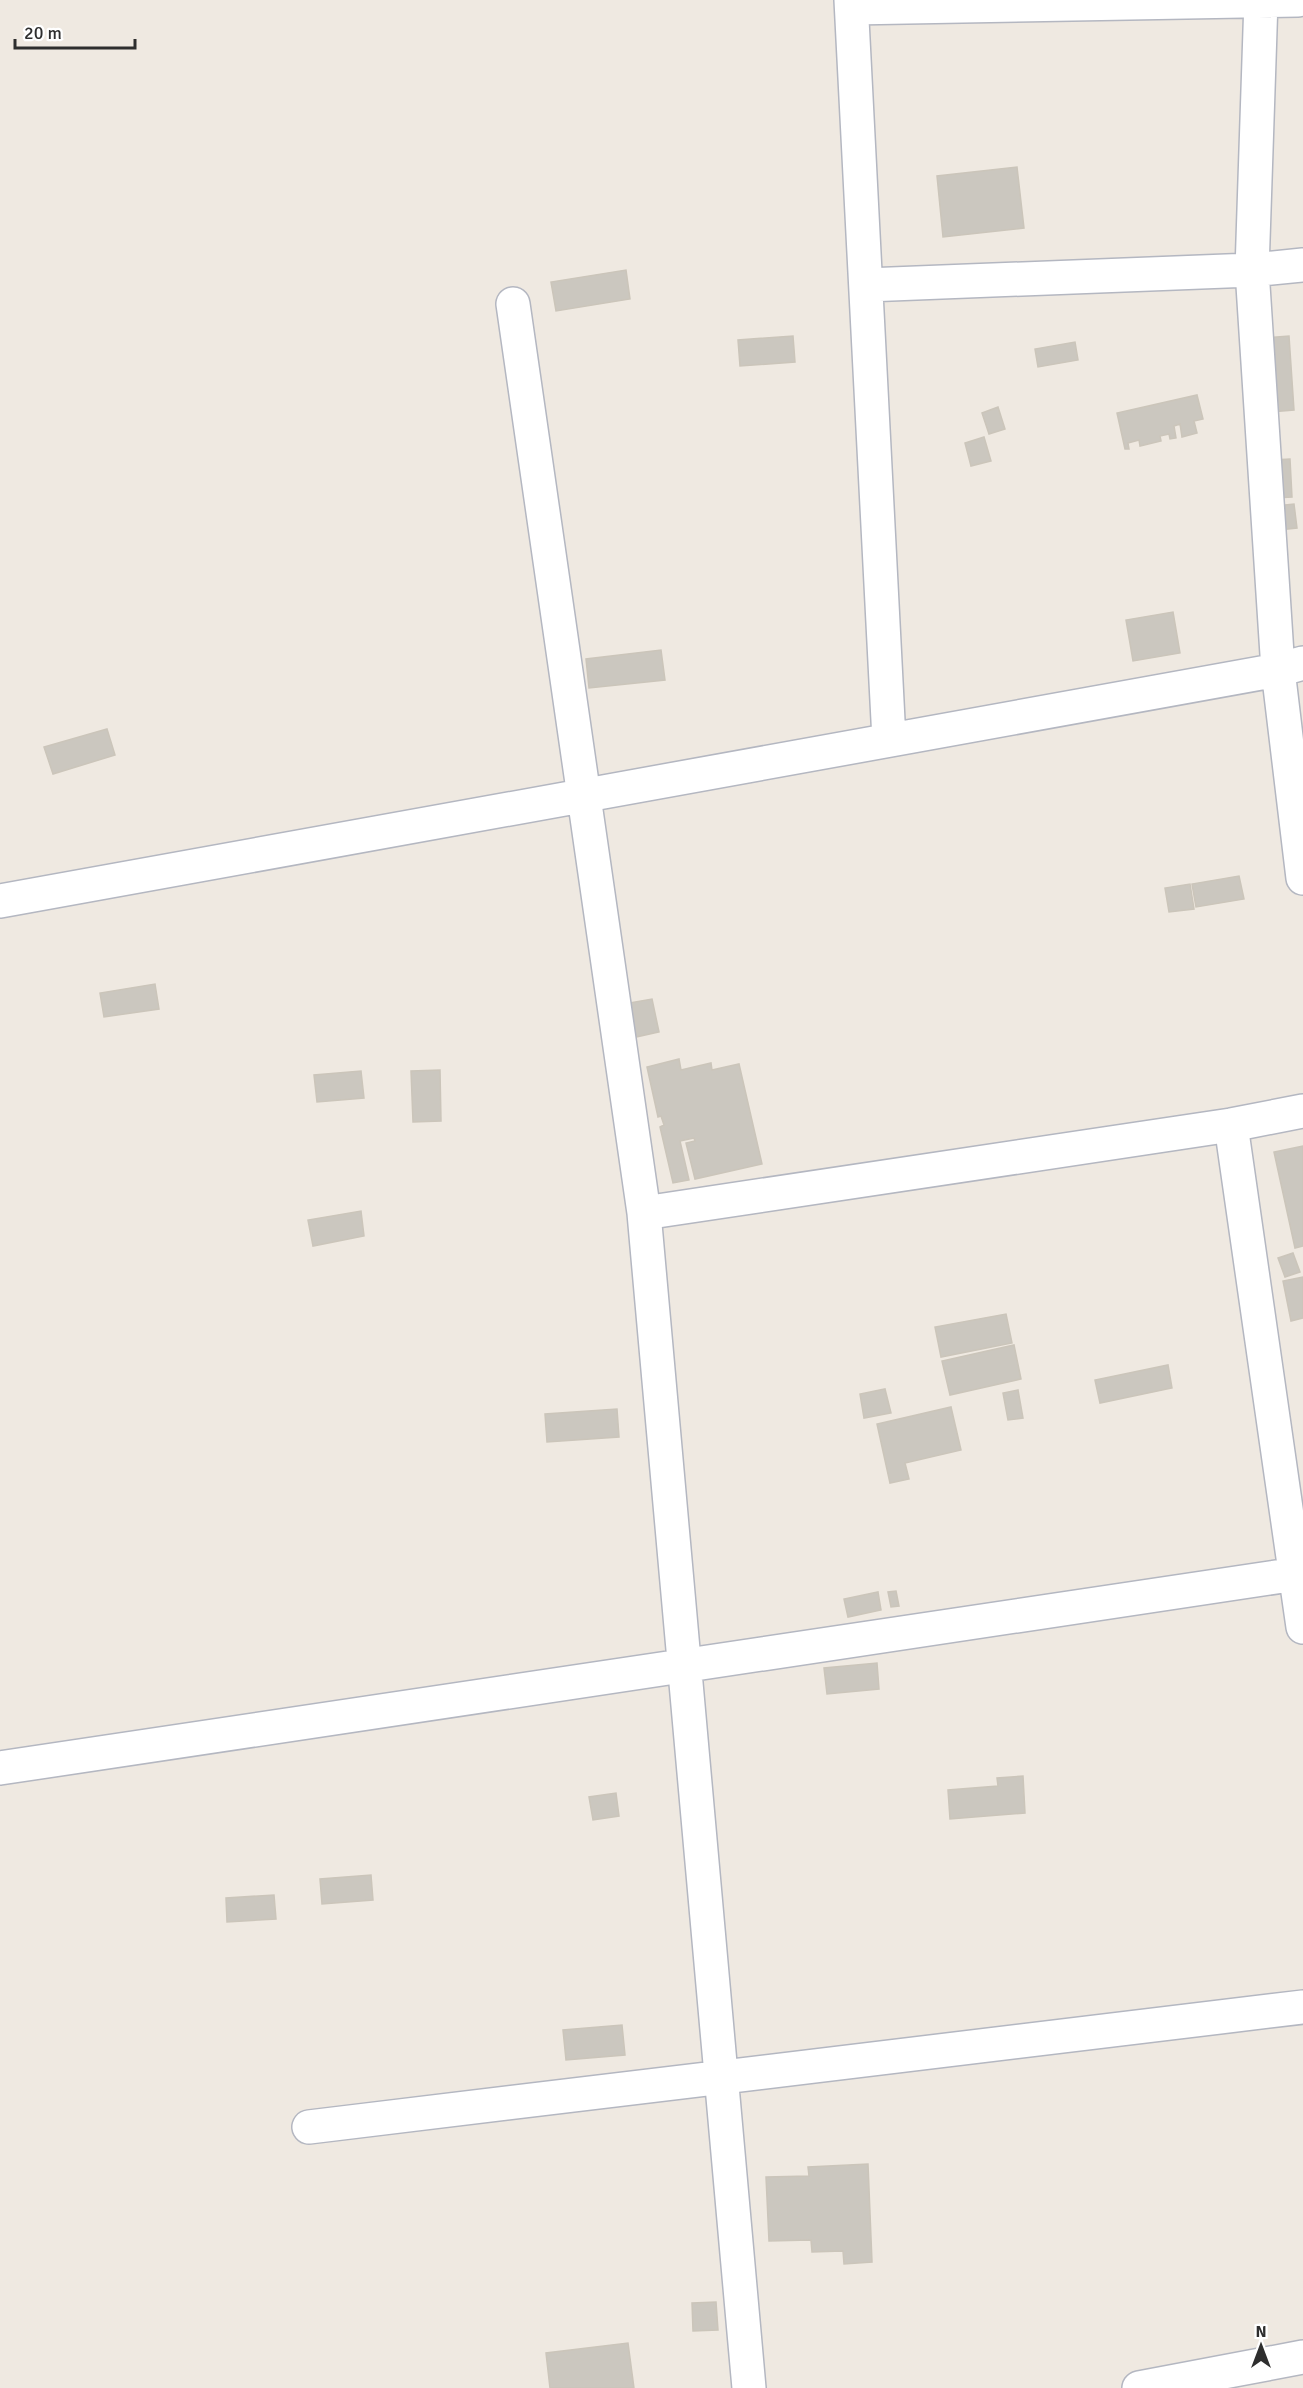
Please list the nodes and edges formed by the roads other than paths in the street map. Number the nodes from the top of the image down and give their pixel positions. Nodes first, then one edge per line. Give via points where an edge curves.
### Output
1 (1298, 0) edge
2 (1261, 1) edge
3 (851, 4) edge
4 (1303, 265) edge
5 (1252, 270) junction
6 (866, 285) junction
7 (513, 304) dead end
8 (1291, 666) edge
9 (889, 740) junction
10 (584, 795) junction
11 (1303, 878) edge
12 (0, 901) edge
13 (1303, 1112) edge
14 (1232, 1125) junction
15 (644, 1213) junction
16 (1299, 1574) edge
17 (1303, 1627) edge
18 (683, 1667) junction
19 (0, 1768) edge
20 (1303, 2007) edge
21 (721, 2077) junction
22 (309, 2127) dead end
23 (1303, 2357) edge
24 (749, 2388) edge
25 (1139, 2388) edge

1 - 2 street
2 - 3 street
2 - 5 street
3 - 6 street
4 - 5 street
5 - 6 street
5 - 8 street
6 - 9 street
7 - 10 street
8 - 9 street
8 - 11 street
9 - 10 street
10 - 12 street
10 - 15 street
13 - 14 street
14 - 15 street
14 - 16 street
15 - 18 street
16 - 17 street
16 - 18 street
18 - 19 street
18 - 21 street
20 - 21 street
21 - 22 street
21 - 24 street
23 - 25 street

